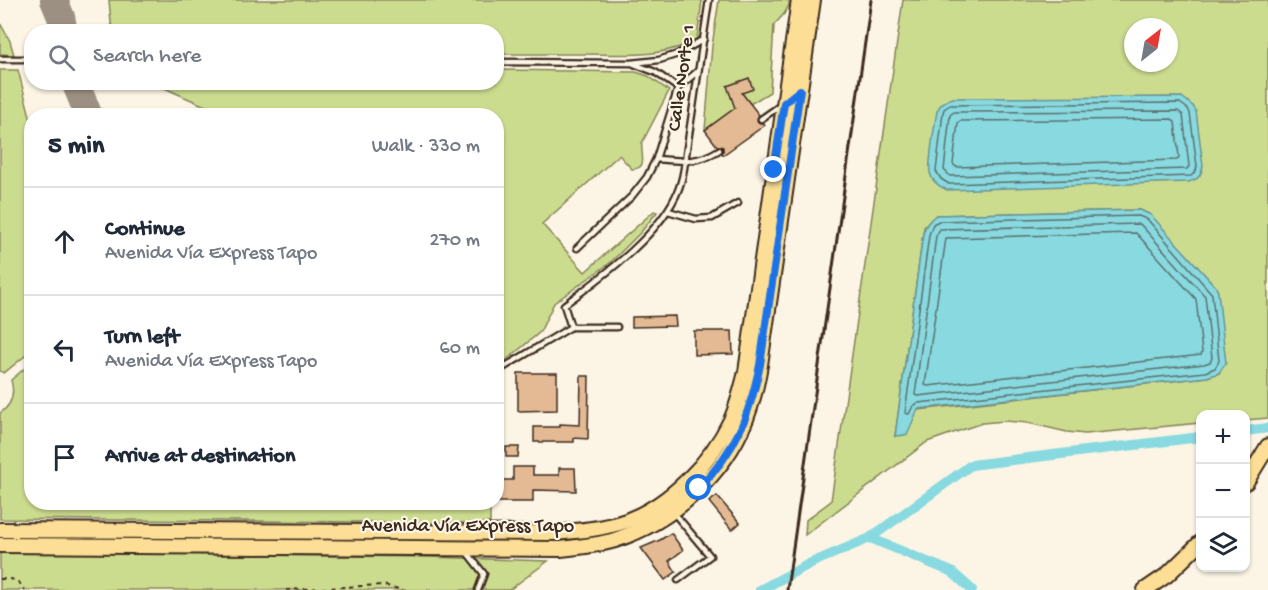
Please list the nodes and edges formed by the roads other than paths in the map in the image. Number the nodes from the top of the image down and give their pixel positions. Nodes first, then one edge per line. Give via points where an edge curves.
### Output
1 (709, 0) edge
2 (799, 0) edge
3 (813, 0) edge
4 (704, 39) junction
5 (0, 59) edge
6 (24, 59) edge
7 (504, 62) edge
8 (631, 63) junction
9 (699, 71) junction
10 (678, 88) junction
11 (800, 90) junction
12 (784, 103) junction
13 (761, 119) dead end
14 (719, 150) dead end
15 (656, 159) junction
16 (686, 161) junction
17 (738, 203) dead end
18 (668, 211) junction
19 (577, 248) dead end
20 (571, 327) junction
21 (617, 327) dead end
22 (504, 367) edge
23 (1268, 446) edge
24 (1250, 474) edge
25 (672, 512) junction
26 (0, 530) edge
27 (0, 545) edge
28 (1196, 547) edge
29 (465, 549) junction
30 (678, 580) dead end
31 (478, 590) edge
32 (1145, 590) edge

1 - 4 lane, Calle Norte 1
2 - 12 main road, Avenida Vía Express Tapo
3 - 11 main road, Avenida Vía Express Tapo
4 - 8 lane via 678,54
4 - 9 lane, Calle Norte 1
5 - 6 lane
7 - 8 lane
8 - 10 lane via 655,72
9 - 10 lane
9 - 16 lane, Calle Norte 1
10 - 15 lane
11 - 12 lane
11 - 25 main road, Avenida Vía Express Tapo via 755,392 736,441 725,457
12 - 13 lane
12 - 26 main road, Avenida Vía Express Tapo via 747,372 740,396 709,456 669,497 648,511 607,526 553,533
14 - 16 lane
15 - 16 lane
15 - 19 lane via 632,196
16 - 18 lane, Calle Norte 1 via 680,187
17 - 18 lane via 712,218 696,219
18 - 20 lane, Calle Norte 1 via 636,248 564,305
20 - 21 lane
20 - 22 lane
23 - 24 main road
25 - 29 main road, Avenida Vía Express Tapo via 614,540 586,546
25 - 30 lane via 710,556
27 - 29 main road, Avenida Vía Express Tapo
28 - 32 main road
29 - 31 lane via 484,574

